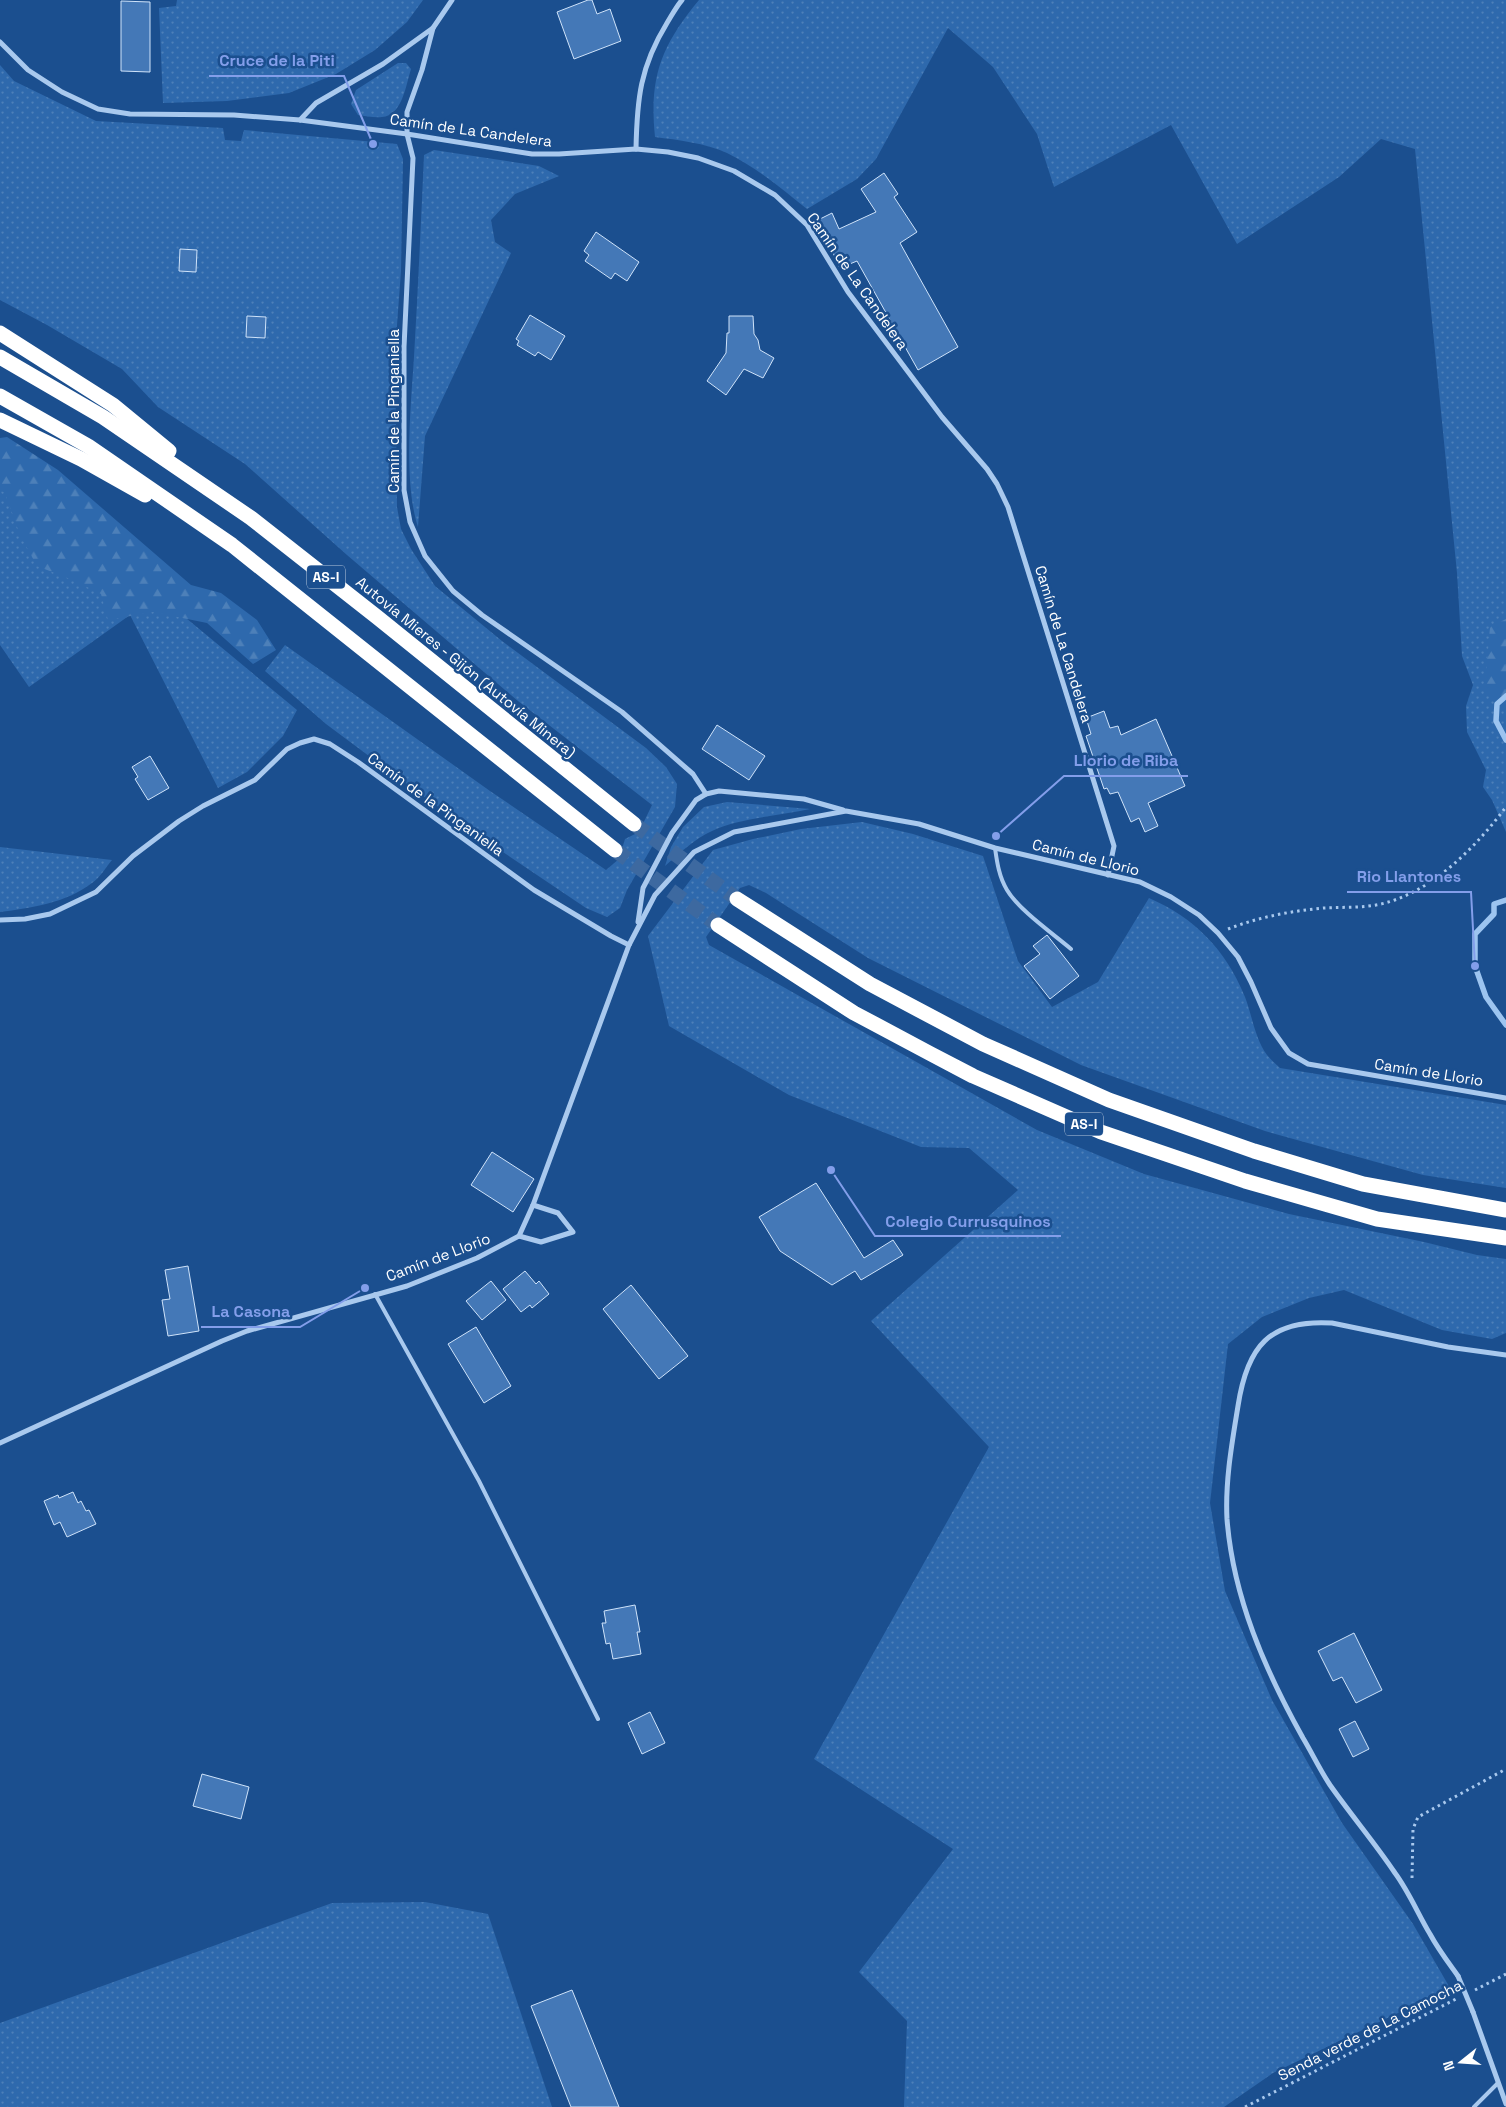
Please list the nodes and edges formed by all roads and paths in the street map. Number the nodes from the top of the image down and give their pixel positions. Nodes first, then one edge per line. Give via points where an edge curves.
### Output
1 (452, 0) edge
2 (682, 0) edge
3 (433, 28) junction
4 (0, 42) edge
5 (300, 120) junction
6 (407, 134) junction
7 (636, 149) junction
8 (0, 333) edge
9 (0, 357) edge
10 (0, 396) edge
11 (0, 420) edge
12 (251, 518) junction
13 (232, 544) junction
14 (706, 794) junction
15 (1506, 808) edge
16 (846, 810) junction
17 (634, 824) tunnel mouth
18 (996, 848) junction
19 (615, 850) tunnel mouth
20 (1108, 875) junction
21 (738, 899) tunnel mouth
22 (0, 920) edge
23 (638, 926) junction
24 (718, 926) tunnel mouth
25 (1218, 933) junction
26 (629, 945) junction
27 (1071, 949) dead end
28 (1506, 1098) edge
29 (533, 1205) junction
30 (1506, 1210) edge
31 (519, 1236) junction
32 (1506, 1238) edge
33 (375, 1294) junction
34 (1506, 1355) edge
35 (0, 1442) edge
36 (598, 1719) dead end
37 (1506, 1769) edge
38 (1405, 1887) junction
39 (1506, 1974) edge
40 (1473, 1990) dead end
41 (1456, 1999) dead end
42 (1498, 2083) junction
43 (1506, 2104) edge
44 (1245, 2107) edge
45 (1474, 2107) edge

1 - 3 street
2 - 7 street via 654,44 642,79
3 - 5 street via 383,64 316,103
3 - 6 street, Camín de la Pinganiella via 407,112
4 - 5 street, Camín de La Candelera via 28,70 62,92 98,109 130,114 234,115
5 - 6 street, Camín de La Candelera
6 - 7 street, Camín de La Candelera via 532,154
6 - 14 street, Camín de la Pinganiella via 413,158 404,347 404,490 410,522 425,556 453,591 482,615 622,712 693,774
7 - 20 street, Camín de La Candelera via 698,158 734,171 775,196 807,225 848,292 942,417 987,469 1008,507 1114,846
8 - 12 highway via 113,405
9 - 12 highway, Autovía Mieres - Gijón (Autovía Minera) / AS-I via 103,416
10 - 13 highway, AS-I via 88,446
11 - 13 highway via 81,459
12 - 17 highway, Autovía Mieres - Gijón (Autovía Minera) / AS-I
13 - 19 highway, AS-I
14 - 16 street, Camín de Llorio via 719,791 804,799
14 - 23 street, Camín de Llorio via 696,800 672,833 643,888
15 - 25 path via 1454,864 1397,900 1285,912 1253,919
16 - 18 street, Camín de Llorio via 919,824
16 - 23 street, Camín de Llorio via 734,832 694,852 655,895
18 - 20 street, Camín de Llorio
18 - 27 lane via 997,866 1007,890 1030,915
20 - 25 street, Camín de Llorio via 1140,882 1171,897 1199,915
21 - 30 highway, AS-I via 870,984 983,1044 1109,1100 1254,1151 1363,1184
22 - 26 street, Camín de la Pinganiella via 50,914 96,892 133,856 178,822 256,780 287,749 314,739 330,744 358,762 534,890
23 - 26 street, Camín de Llorio
24 - 32 highway, AS-I via 854,1013 930,1054 1101,1132 1245,1181 1377,1219
25 - 28 street, Camín de Llorio via 1238,957 1271,1028 1288,1053 1308,1064
26 - 29 street, Camín de Llorio
29 - 31 street, Camín de Llorio
29 - 31 street via 558,1213 573,1232 541,1242
31 - 33 street, Camín de Llorio via 477,1258 407,1286
33 - 35 street, Camín de Llorio via 247,1331
33 - 36 lane via 479,1481
34 - 38 street via 1313,1322 1296,1324 1260,1344 1241,1384 1229,1463 1227,1517 1232,1561 1255,1638 1282,1699 1330,1785
37 - 38 path via 1418,1817 1413,1829 1412,1881
38 - 42 street, bridge via 1430,1934 1458,1976
39 - 40 path, Senda verde de La Camocha
41 - 44 path, Senda verde de La Camocha
42 - 43 street
42 - 45 lane

